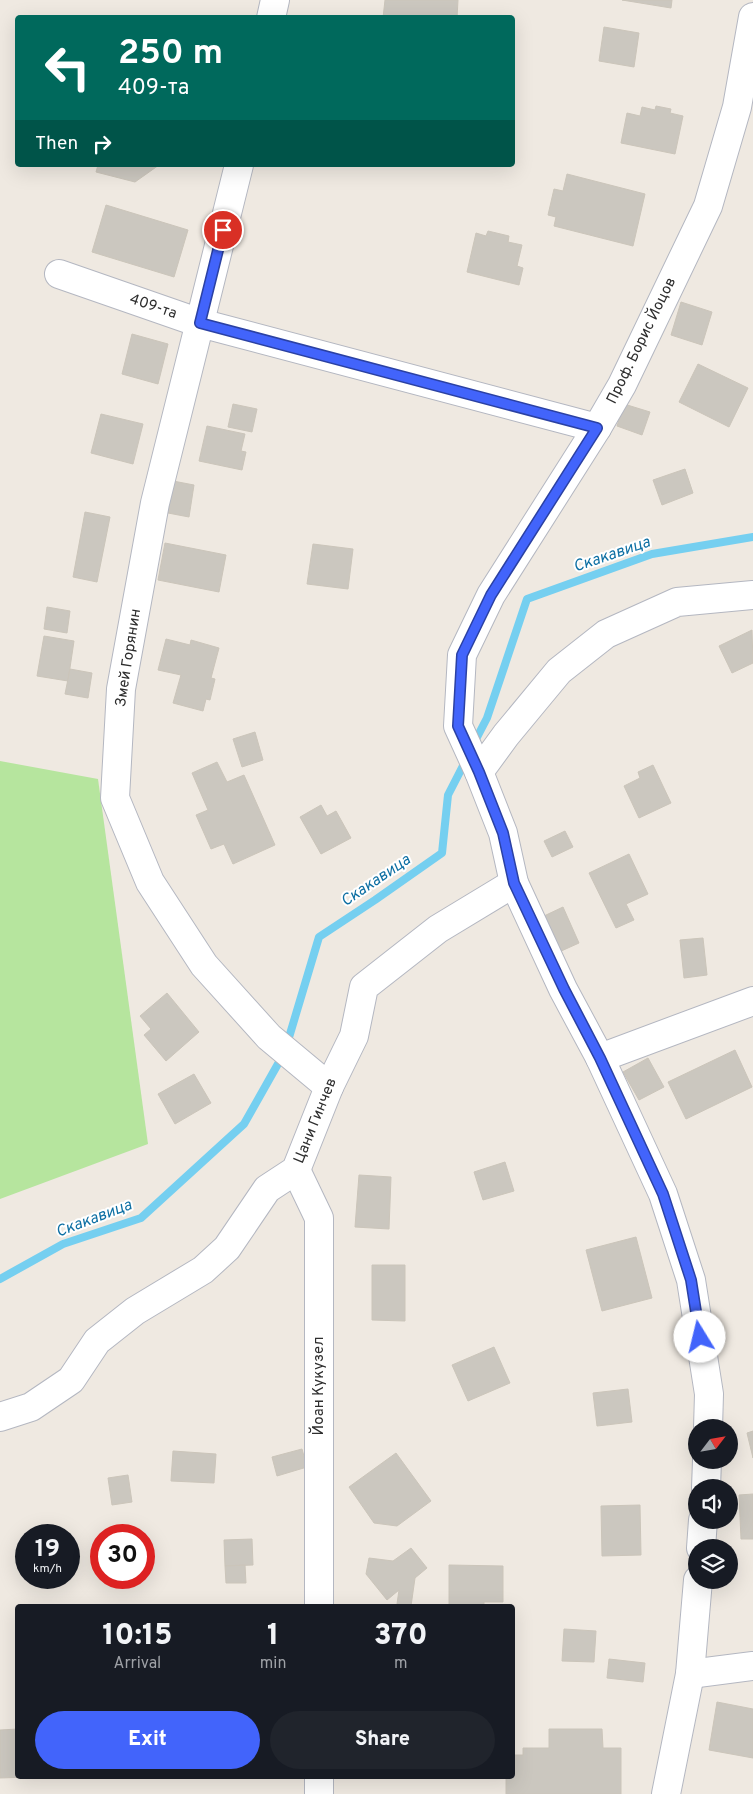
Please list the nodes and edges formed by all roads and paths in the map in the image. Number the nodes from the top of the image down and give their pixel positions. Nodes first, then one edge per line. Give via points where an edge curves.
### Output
1 (275, 0) edge
2 (272, 15) edge
3 (753, 17) edge
4 (239, 167) edge
5 (59, 274) dead end
6 (200, 323) junction
7 (597, 428) junction
8 (753, 595) edge
9 (479, 772) junction
10 (514, 883) junction
11 (753, 1001) edge
12 (600, 1058) junction
13 (329, 1086) junction
14 (296, 1170) junction
15 (0, 1417) edge
16 (708, 1419) edge
17 (697, 1589) edge
18 (319, 1604) edge
19 (753, 1666) edge
20 (690, 1674) junction
21 (319, 1779) edge
22 (318, 1794) edge
23 (666, 1794) edge

1 - 2 street
3 - 7 street, Проф. Борис Йоцов via 737,108 708,206 622,385
4 - 6 street, Змей Горянин
5 - 6 street, 409-та
6 - 7 street, 409-та
6 - 13 street, Змей Горянин via 156,503 123,679 115,798 150,882 204,965 268,1037
7 - 9 street, Проф. Борис Йоцов via 491,595 462,655 458,726
8 - 9 street via 677,602 606,634 558,671
9 - 10 street, Проф. Борис Йоцов via 503,833
10 - 12 street, Проф. Борис Йоцов
10 - 13 street, Цани Гинчев via 438,929 364,987 354,1036
11 - 12 street
12 - 16 street, Проф. Борис Йоцов via 663,1194 691,1280 709,1394
13 - 14 street, Цани Гинчев
14 - 15 street, Цани Гинчев via 267,1189 227,1248 203,1270 135,1311 97,1342 71,1380 31,1407
14 - 18 street, Йоан Кукузел via 319,1218
17 - 20 street
19 - 20 street
20 - 23 street
21 - 22 street

